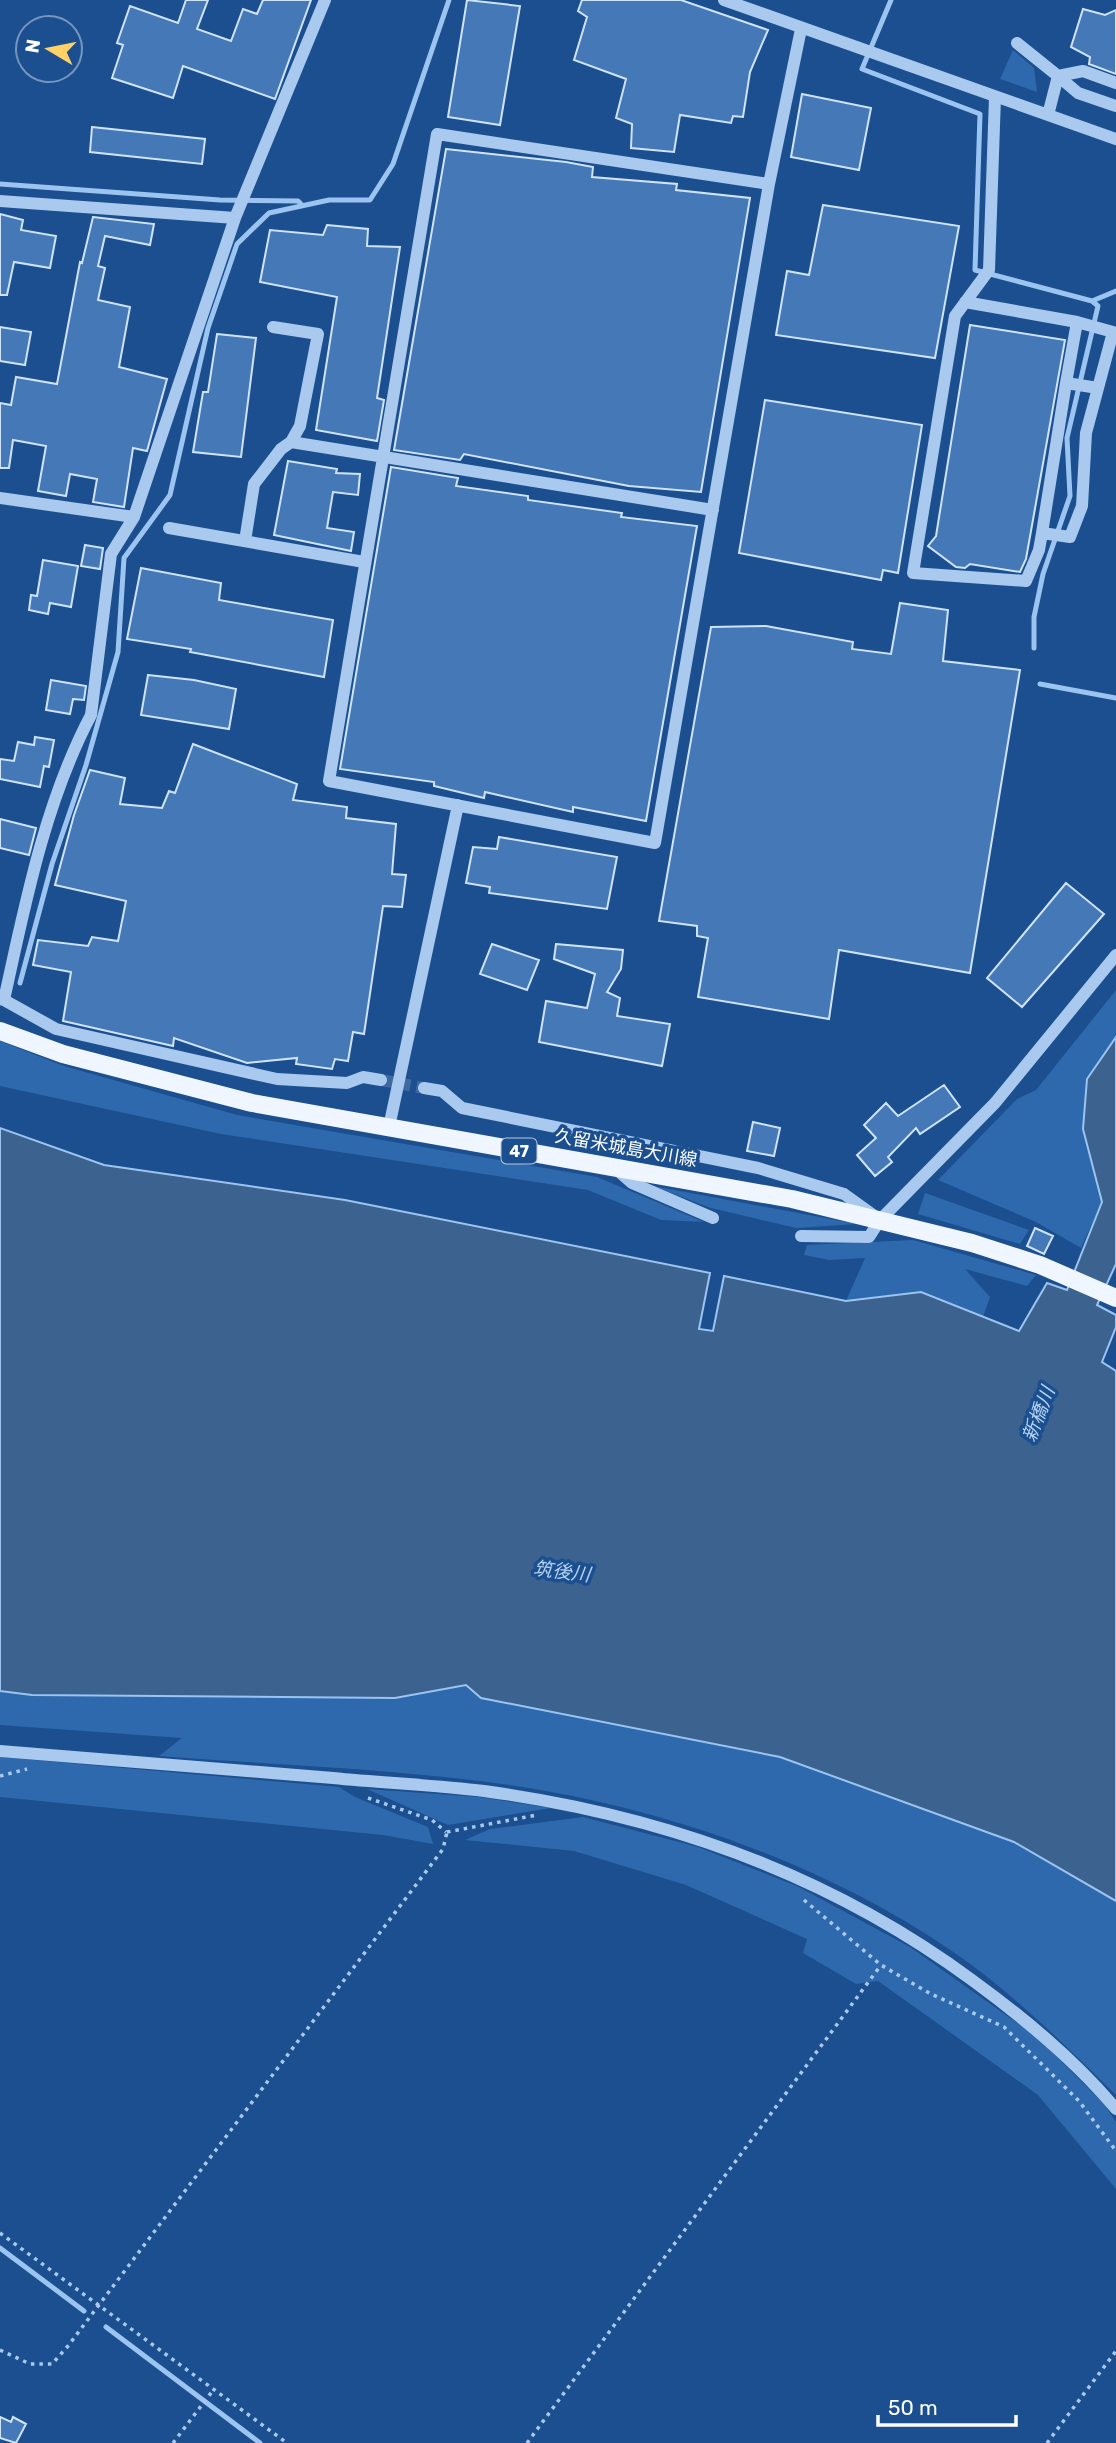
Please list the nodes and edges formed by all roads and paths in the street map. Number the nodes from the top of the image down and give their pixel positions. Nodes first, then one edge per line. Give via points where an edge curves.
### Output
1 (325, 0) edge
2 (724, 0) edge
3 (801, 29) junction
4 (1017, 43) dead end
5 (1058, 75) junction
6 (1116, 83) edge
7 (995, 97) junction
8 (1116, 106) edge
9 (1048, 116) junction
10 (1116, 139) edge
11 (769, 184) junction
12 (0, 201) edge
13 (234, 218) junction
14 (965, 302) junction
15 (1077, 322) junction
16 (272, 327) dead end
17 (1073, 384) junction
18 (1098, 388) junction
19 (291, 442) junction
20 (382, 457) junction
21 (0, 498) edge
22 (713, 510) junction
23 (134, 517) junction
24 (169, 528) dead end
25 (1051, 534) junction
26 (245, 541) junction
27 (364, 562) junction
28 (458, 804) junction
29 (1116, 955) edge
30 (2, 999) edge
31 (0, 1031) edge
32 (381, 1080) tunnel mouth
33 (424, 1088) tunnel mouth
34 (388, 1127) junction
35 (615, 1168) junction
36 (713, 1218) dead end
37 (880, 1220) junction
38 (801, 1236) dead end
39 (1116, 1298) edge
40 (0, 1751) edge
41 (349, 1780) junction
42 (541, 1815) dead end
43 (447, 1832) junction
44 (799, 1895) dead end
45 (881, 1965) junction
46 (1116, 2109) edge
47 (1116, 2151) edge
48 (0, 2233) edge
49 (98, 2306) junction
50 (0, 2350) edge
51 (1116, 2351) edge
52 (214, 2388) junction
53 (173, 2443) edge
54 (287, 2443) edge
55 (527, 2443) edge
56 (1047, 2443) edge

1 - 13 street
2 - 3 street
3 - 7 street
3 - 11 street
4 - 5 street
5 - 6 street via 1083,71
5 - 8 street via 1078,93
5 - 9 street
7 - 9 street
7 - 14 street via 989,270
9 - 10 street
11 - 20 street via 437,134
11 - 22 street
12 - 13 street
13 - 23 street
14 - 15 street
14 - 25 street via 955,316 913,573 1026,581 1038,550
15 - 17 street
15 - 18 street via 1113,332
16 - 19 street via 318,334 300,426
17 - 18 street
17 - 25 street
18 - 25 street via 1086,433 1082,506 1070,537
19 - 20 street
19 - 26 street via 254,484
20 - 22 street
20 - 27 street
21 - 23 street
22 - 28 street via 655,843
23 - 30 street via 111,554 91,715 43,838
24 - 26 street
26 - 27 street
27 - 28 street via 329,781
28 - 34 street
29 - 37 street via 995,1103
30 - 32 street via 56,1029 277,1079
31 - 34 main road, 久留米城島大川線 / 47 via 63,1054 252,1103
33 - 37 street via 442,1091 462,1108 758,1168 844,1194
34 - 35 main road, 久留米城島大川線 / 47
35 - 36 street via 632,1183
35 - 37 main road, 久留米城島大川線 / 47 via 792,1199
37 - 38 street via 869,1237
37 - 39 main road, 久留米城島大川線 / 47 via 1040,1265
40 - 41 street
41 - 43 path via 363,1796 432,1820
41 - 46 street via 483,1791 582,1807 769,1863 833,1893 938,1955 1046,2038
42 - 43 path
43 - 49 path via 443,1849
44 - 45 path
45 - 47 path via 1004,2027 1079,2101
45 - 55 path
48 - 49 path
49 - 50 path via 52,2364 30,2364
49 - 52 path
51 - 56 path
52 - 53 path
52 - 54 path

